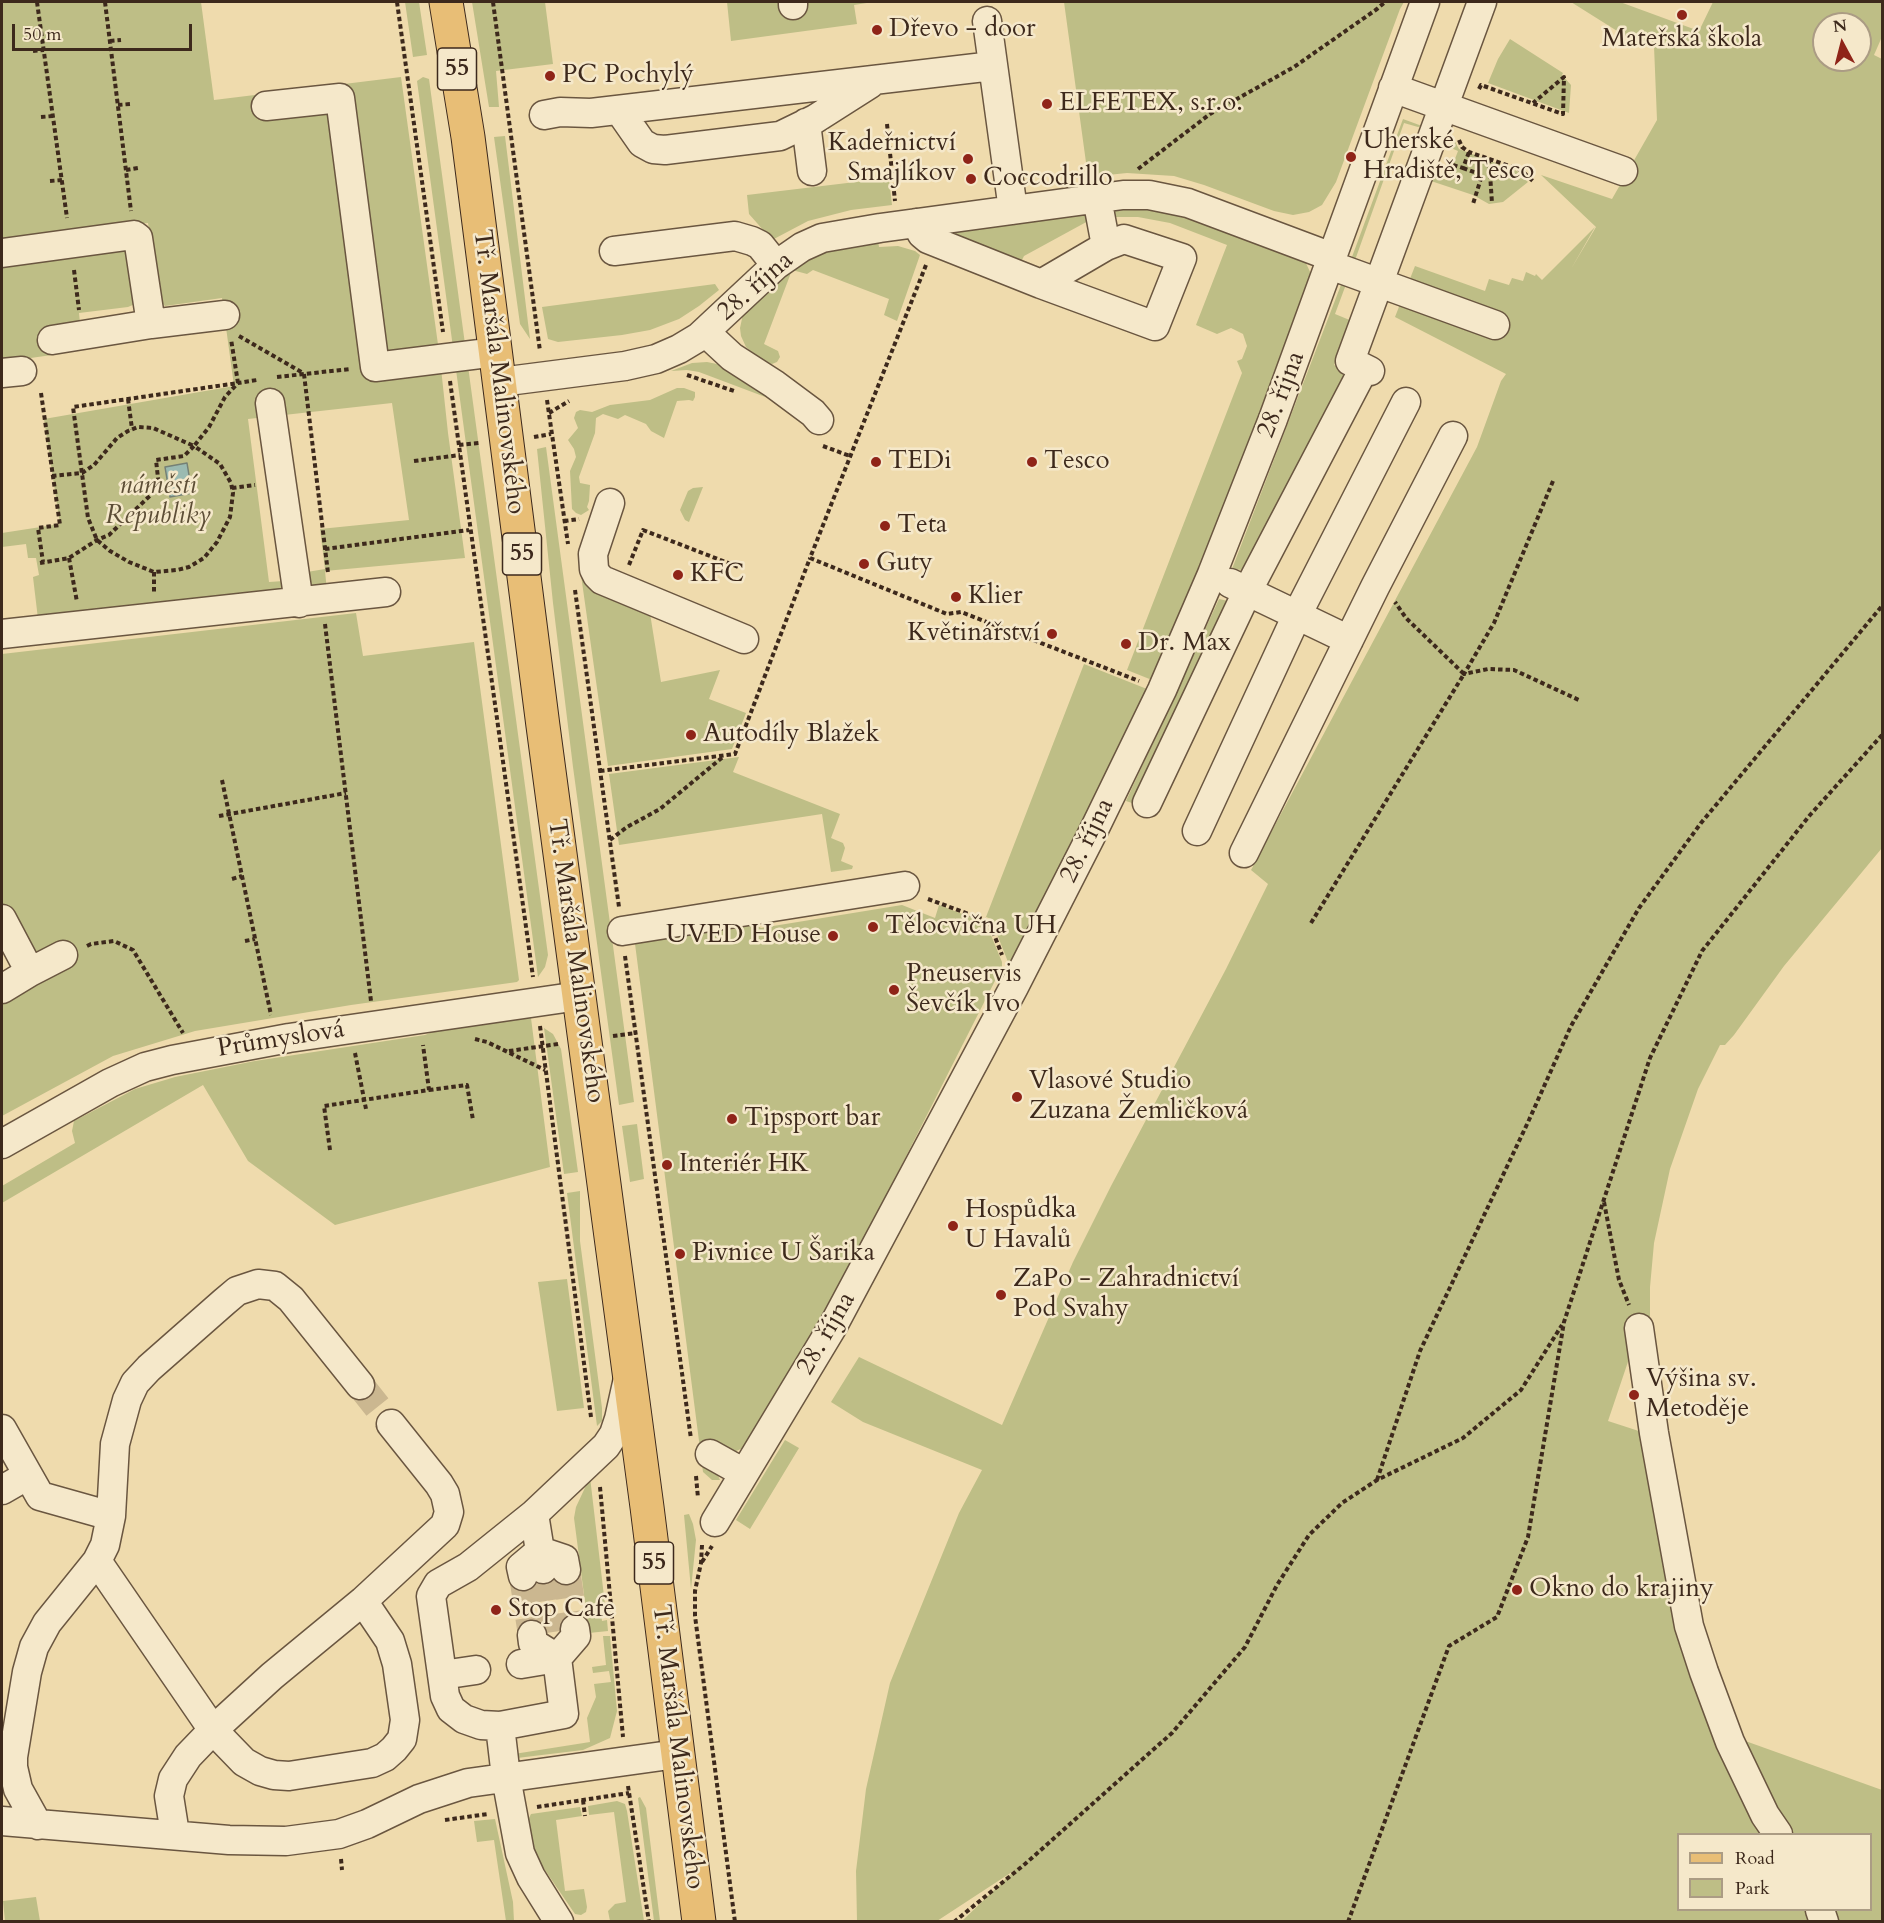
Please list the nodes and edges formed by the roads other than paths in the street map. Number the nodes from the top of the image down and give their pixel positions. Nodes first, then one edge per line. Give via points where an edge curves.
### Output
1 (446, 2) edge
2 (1425, 2) edge
3 (1482, 2) edge
4 (987, 21) dead end
5 (993, 66) junction
6 (878, 79) junction
7 (1393, 88) junction
8 (1447, 98) junction
9 (266, 106) dead end
10 (619, 110) junction
11 (544, 115) dead end
12 (806, 123) junction
13 (812, 171) dead end
14 (1623, 171) dead end
15 (1097, 198) junction
16 (1013, 210) junction
17 (906, 217) junction
18 (1106, 246) junction
19 (614, 250) dead end
20 (2, 253) edge
21 (1331, 261) junction
22 (776, 265) junction
23 (1378, 283) junction
24 (1041, 284) junction
25 (225, 315) dead end
26 (151, 324) junction
27 (1495, 325) dead end
28 (705, 332) junction
29 (52, 340) dead end
30 (498, 367) junction
31 (267, 387) road end
32 (1406, 402) dead end
33 (818, 432) road end
34 (1453, 436) dead end
35 (610, 503) dead end
36 (1212, 574) junction
37 (1248, 590) junction
38 (386, 592) dead end
39 (299, 603) junction
40 (1297, 615) junction
41 (2, 634) edge
42 (744, 639) dead end
43 (1349, 640) junction
44 (1147, 803) dead end
45 (1197, 831) dead end
46 (1244, 853) dead end
47 (900, 887) road end
48 (2, 919) edge
49 (622, 931) dead end
50 (72, 952) road end
51 (30, 972) junction
52 (2, 989) edge
53 (579, 996) junction
54 (2, 1144) edge
55 (1639, 1328) road end
56 (629, 1372) junction
57 (360, 1385) tunnel mouth
58 (391, 1424) tunnel mouth
59 (2, 1429) edge
60 (710, 1454) dead end
61 (744, 1473) junction
62 (28, 1475) junction
63 (2, 1490) edge
64 (534, 1514) junction
65 (111, 1516) junction
66 (709, 1530) road end
67 (97, 1561) junction
68 (543, 1568) tunnel mouth
69 (363, 1601) junction
70 (521, 1664) dead end
71 (476, 1670) dead end
72 (442, 1675) junction
73 (500, 1726) junction
74 (213, 1730) junction
75 (677, 1754) junction
76 (506, 1777) junction
77 (2, 1821) edge
78 (38, 1825) junction
79 (1777, 1833) edge
80 (175, 1834) junction
81 (555, 1920) edge
82 (699, 1922) edge

1 - 30 main road, Tř. Maršála Malinovského / 55
2 - 7 street, 28. října
3 - 8 street
4 - 5 street
5 - 6 street
5 - 16 street
6 - 10 street
6 - 12 street
7 - 8 street
7 - 21 street, 28. října
8 - 14 street
8 - 23 street
9 - 30 street, 28. října via 340,98 375,367 446,359
10 - 11 street
10 - 12 street via 642,143 665,150 780,136
12 - 13 street
15 - 16 street, 28. října
15 - 18 street
15 - 21 street, 28. října via 1137,195 1178,200
16 - 17 street, 28. října
17 - 22 street, 28. října via 822,238
17 - 24 street via 928,239
18 - 24 street
18 - 24 street via 1125,240 1182,258 1155,326
19 - 22 street via 735,236 760,245
20 - 26 street via 134,235 138,238
21 - 23 street
21 - 36 street, 28. října
22 - 28 street, 28. října
23 - 27 street
23 - 37 street via 1350,361 1364,374
25 - 26 street
26 - 29 street
28 - 30 street, 28. října via 678,350 643,363 543,376
28 - 33 street via 732,357 813,413
30 - 53 main road, Tř. Maršála Malinovského / 55
31 - 39 street
32 - 40 street
34 - 43 street
35 - 42 street via 595,543 592,561 597,575
36 - 37 street
36 - 61 street, 28. října via 1162,690 1014,987 833,1326
37 - 40 street
37 - 44 street
38 - 39 street
39 - 41 street
40 - 43 street
40 - 45 street
43 - 46 street
47 - 49 street
48 - 51 street
50 - 51 street
51 - 52 street
53 - 54 street, Průmyslová via 350,1029 145,1067
53 - 56 main road, Tř. Maršála Malinovského / 55
55 - 79 street via 1689,1626 1730,1742
56 - 64 street via 619,1419 606,1446
56 - 75 main road, Tř. Maršála Malinovského / 55
57 - 65 street via 282,1290 258,1284 237,1291 135,1383 123,1411 116,1444
58 - 69 street via 439,1484 449,1512 441,1531
59 - 62 street
60 - 61 street
61 - 66 street, 28. října
62 - 63 street
62 - 65 street via 40,1496
64 - 68 street
64 - 72 street via 434,1589 431,1596
65 - 67 street
67 - 74 street
67 - 78 street via 47,1623 27,1672 13,1767 18,1790
69 - 74 street
69 - 74 street via 386,1634 397,1664 405,1720 402,1739 394,1749 372,1762 274,1775 244,1762
70 - 73 street via 554,1638 564,1714
71 - 72 street
72 - 73 street via 451,1709 481,1725
73 - 76 street
74 - 80 street via 173,1779 169,1796
75 - 76 street
75 - 82 main road, Tř. Maršála Malinovského / 55
76 - 80 street via 442,1790 339,1834 286,1841
76 - 81 street via 520,1853
77 - 78 street
78 - 80 street

